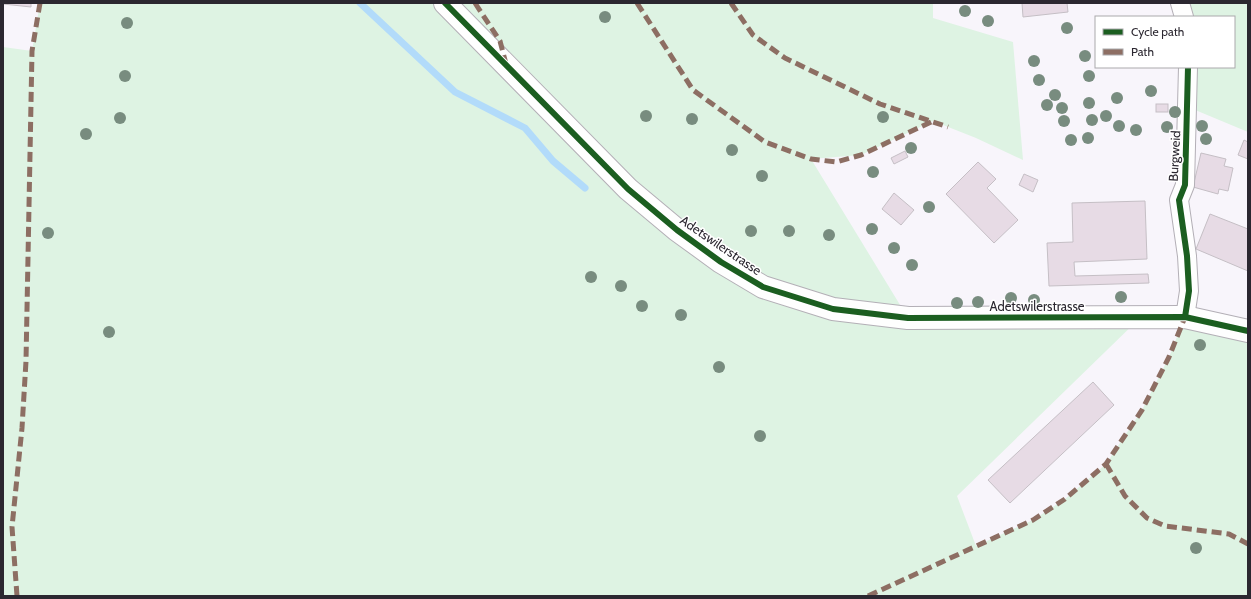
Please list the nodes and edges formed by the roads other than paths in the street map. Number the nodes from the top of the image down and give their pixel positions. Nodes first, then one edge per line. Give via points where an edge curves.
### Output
1 (445, 3) edge
2 (1180, 3) edge
3 (1184, 16) edge
4 (1188, 68) edge
5 (1185, 317) junction
6 (1248, 331) edge

1 - 5 street, Adetswilerstrasse via 628,189 721,262 763,287 833,309 908,318
2 - 3 street
4 - 5 street, Burgweid via 1184,185 1179,200 1189,291
5 - 6 street, Adetswilerstrasse

